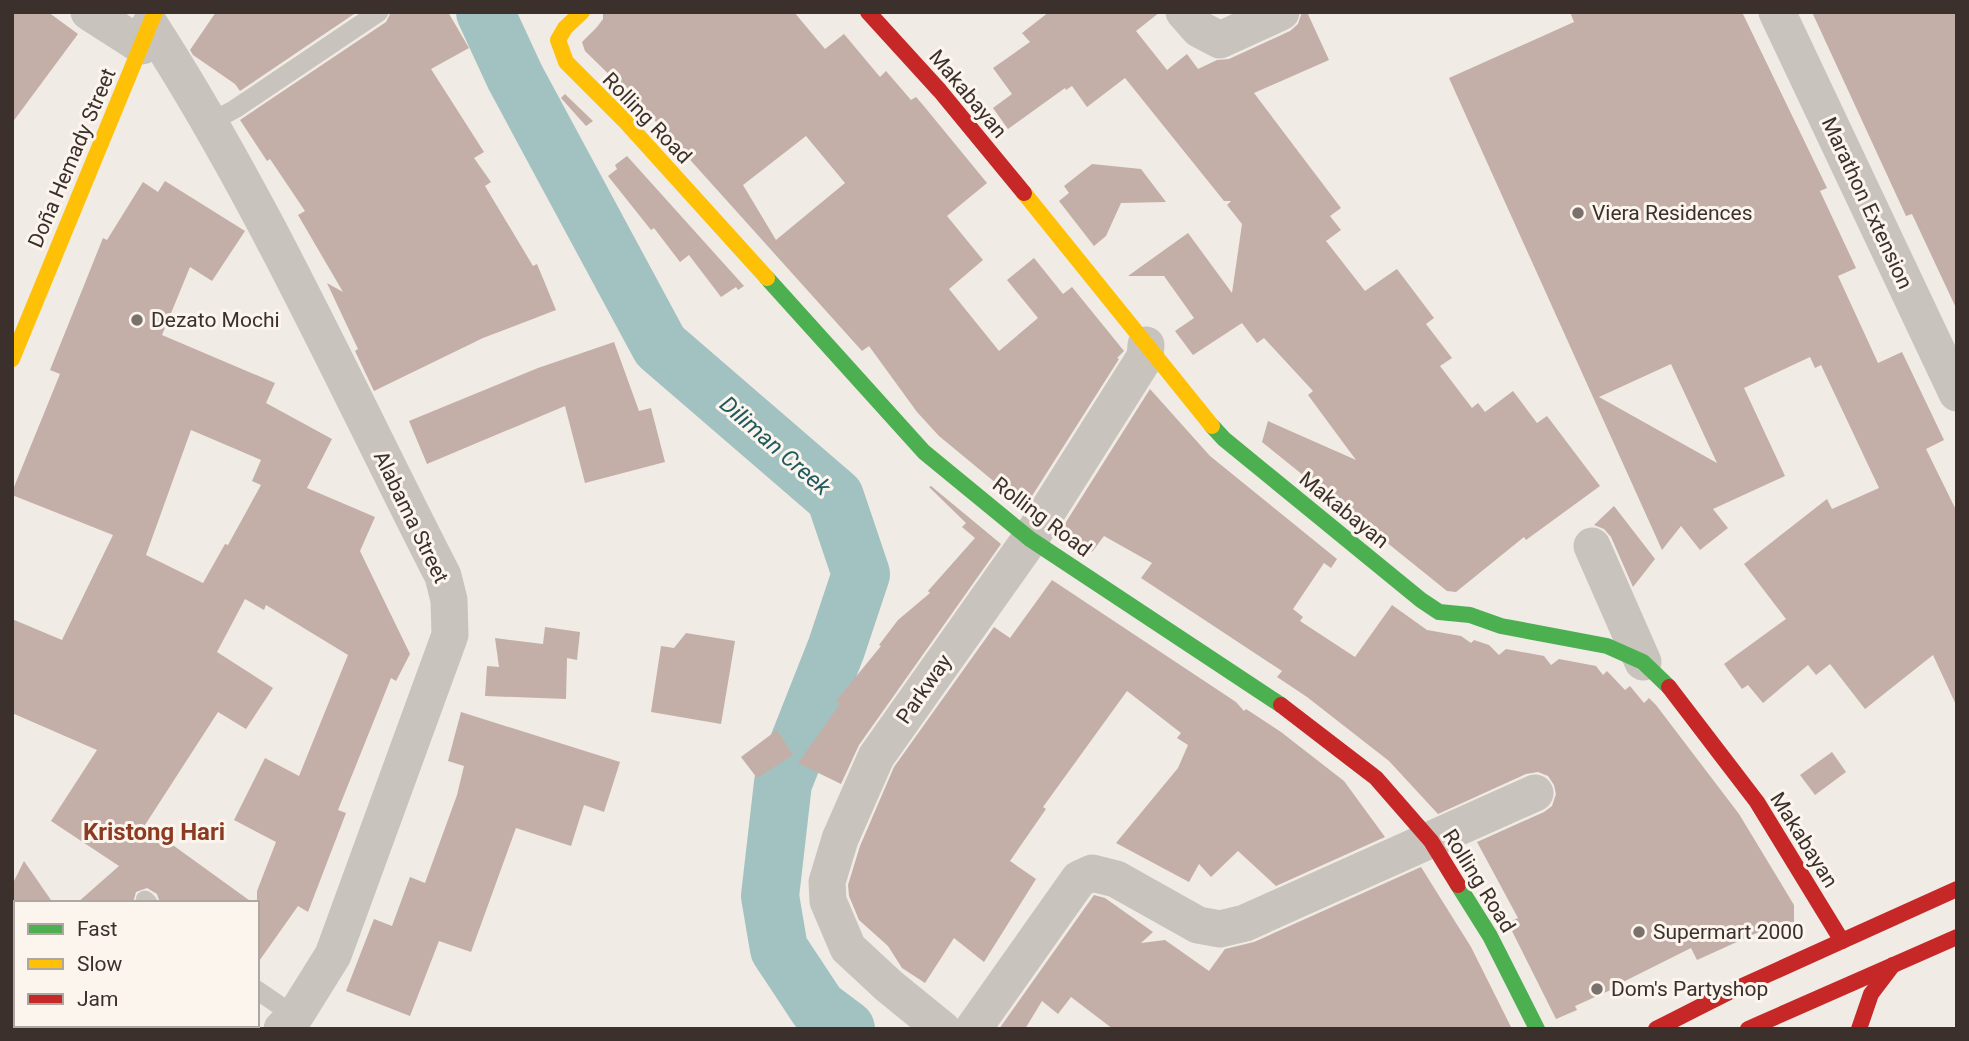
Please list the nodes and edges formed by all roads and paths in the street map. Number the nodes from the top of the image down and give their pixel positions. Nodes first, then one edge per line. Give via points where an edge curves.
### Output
1 (89, 12) edge
2 (379, 12) edge
3 (582, 12) edge
4 (868, 12) edge
5 (1184, 12) edge
6 (1281, 12) edge
7 (1777, 12) edge
8 (150, 22) edge
9 (211, 122) junction
10 (1146, 345) junction
11 (12, 359) edge
12 (1957, 393) edge
13 (1030, 539) junction
14 (1592, 546) dead end
15 (1643, 662) junction
16 (1535, 793) dead end
17 (1430, 841) junction
18 (1957, 889) edge
19 (1957, 937) edge
20 (1842, 941) junction
21 (1893, 965) junction
22 (259, 992) edge
23 (1729, 992) junction
24 (1727, 1017) dead end
25 (289, 1023) edge
26 (1759, 1027) edge
27 (942, 1029) edge
28 (973, 1029) edge
29 (1537, 1029) edge
30 (1656, 1029) edge
31 (1859, 1029) edge

1 - 8 street
2 - 9 lane
3 - 13 street, Rolling Road via 558,40 566,62 583,82 624,120 924,452
4 - 10 street, Makabayan via 940,91
5 - 6 street via 1199,29 1220,40
7 - 12 street, Marathon Extension
8 - 9 street, Alabama Street
8 - 11 street, Doña Hemady Street
9 - 25 street, Alabama Street via 443,576 449,600 450,635 333,955
10 - 13 street, Parkway via 1145,357
10 - 15 street, Makabayan via 1224,439 1439,612 1606,646
13 - 17 street, Rolling Road via 1294,715 1376,778
13 - 27 street, Parkway via 876,757 840,839 827,882 828,901 848,948
14 - 15 street
15 - 20 street, Makabayan via 1672,690 1757,802
16 - 17 street
17 - 28 street via 1245,923 1220,929 1198,925 1116,878 1092,873 1079,879
17 - 29 street, Rolling Road via 1490,936
18 - 20 street
19 - 21 street
20 - 23 street
21 - 26 street
21 - 31 street via 1877,981
22 - 25 lane
23 - 24 street
23 - 26 street
23 - 30 street

